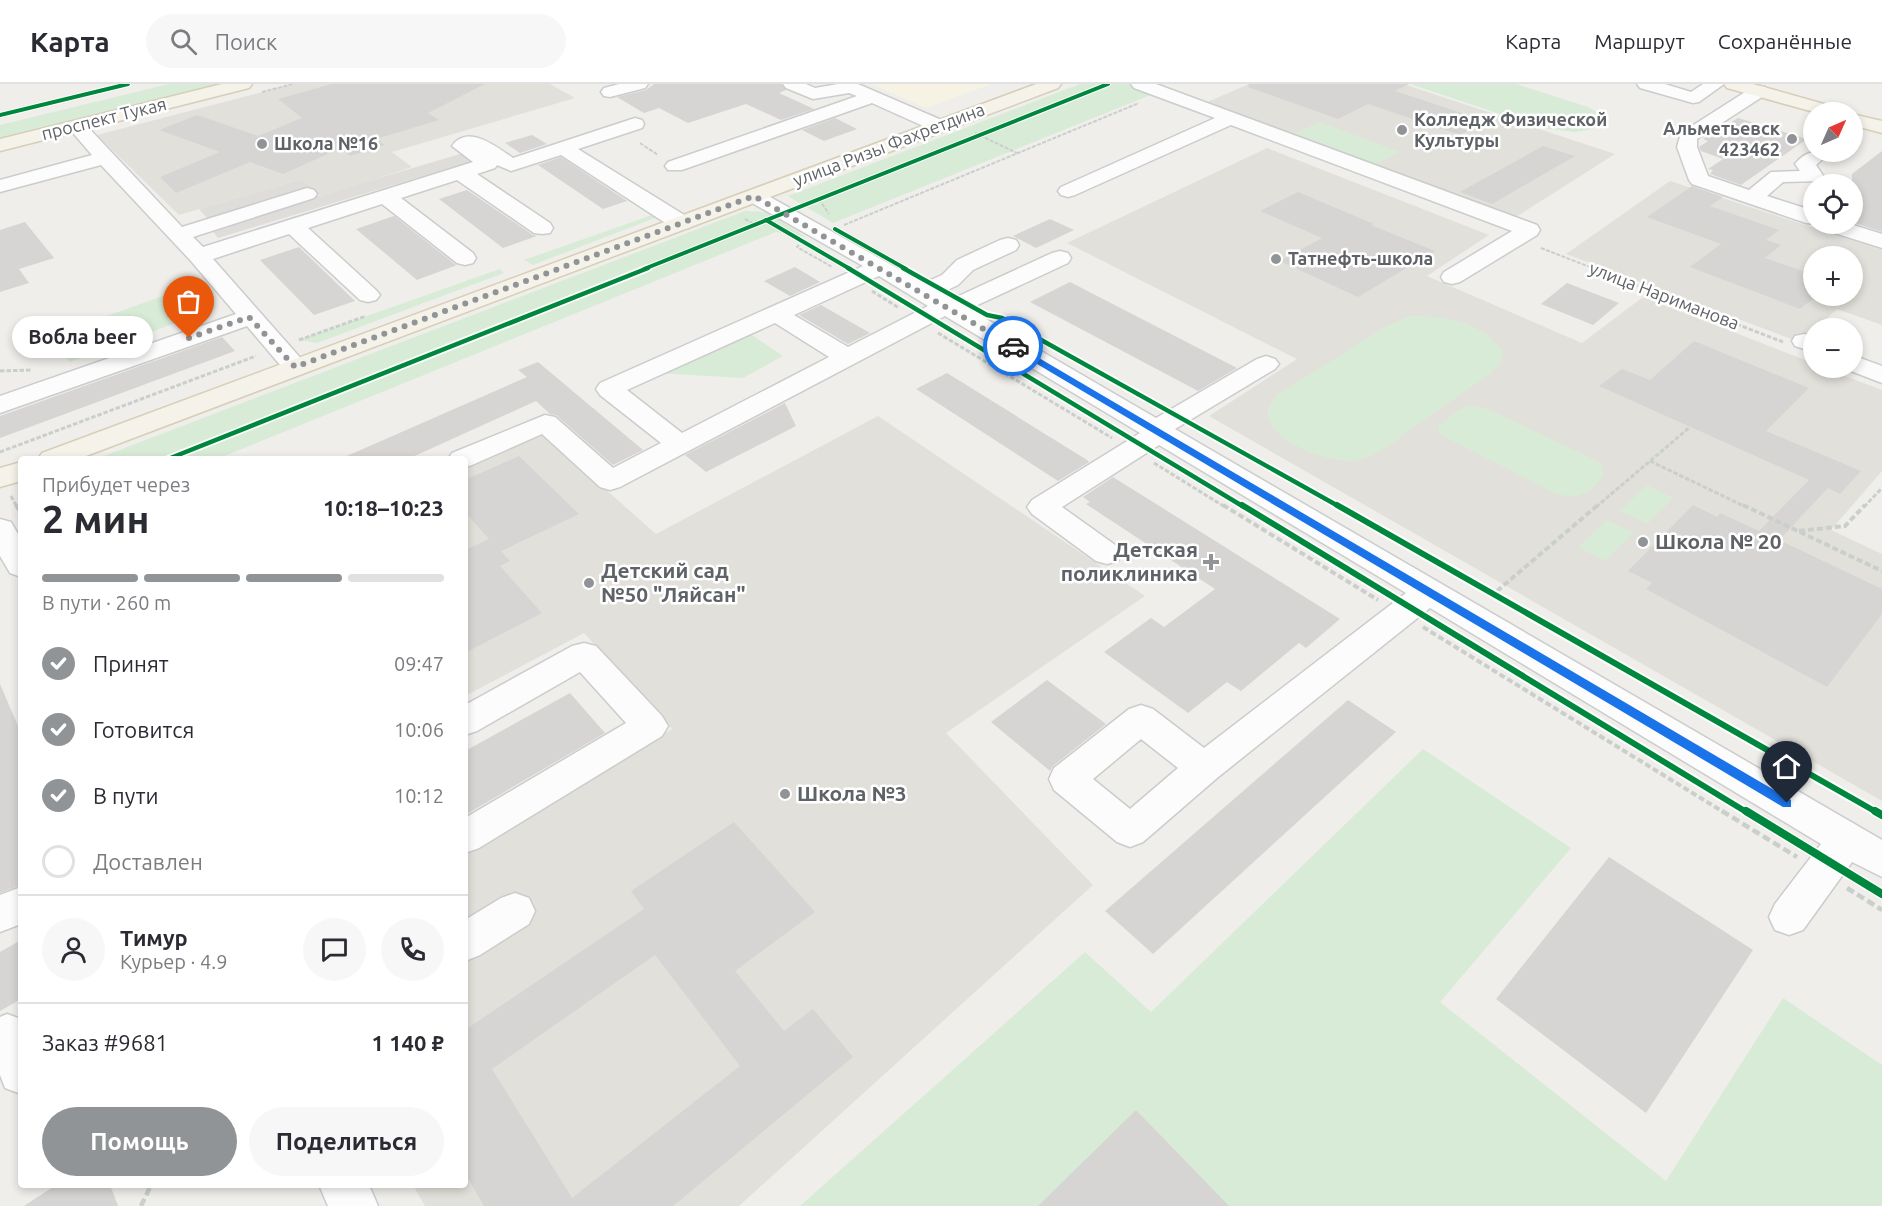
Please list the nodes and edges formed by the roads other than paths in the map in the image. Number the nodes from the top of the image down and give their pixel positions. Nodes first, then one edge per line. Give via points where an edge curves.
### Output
1 (243, 84) edge
2 (639, 84) edge
3 (792, 84) edge
4 (1052, 84) edge
5 (1140, 84) edge
6 (1646, 84) edge
7 (1715, 84) edge
8 (1732, 84) edge
9 (145, 87) dead end
10 (857, 88) edge
11 (1759, 91) junction
12 (610, 92) dead end
13 (1803, 104) edge
14 (1231, 118) junction
15 (0, 122) edge
16 (1863, 124) edge
17 (76, 126) junction
18 (939, 126) junction
19 (627, 127) road end
20 (1882, 127) edge
21 (0, 145) edge
22 (562, 148) junction
23 (105, 158) junction
24 (1808, 162) edge
25 (675, 166) road end
26 (458, 174) junction
27 (0, 186) edge
28 (1068, 191) dead end
29 (307, 194) dead end
30 (386, 196) junction
31 (754, 196) junction
32 (1752, 198) junction
33 (1803, 214) edge
34 (681, 223) junction
35 (292, 226) junction
36 (542, 228) dead end
37 (1861, 234) edge
38 (178, 235) junction
39 (1882, 241) edge
40 (1008, 245) dead end
41 (199, 256) junction
42 (465, 258) dead end
43 (1060, 258) dead end
44 (869, 277) junction
45 (1452, 277) dead end
46 (368, 295) dead end
47 (934, 307) junction
48 (776, 314) junction
49 (249, 317) junction
50 (847, 357) junction
51 (1266, 364) dead end
52 (295, 367) junction
53 (1863, 367) edge
54 (1882, 375) edge
55 (0, 405) edge
56 (1157, 431) junction
57 (679, 444) junction
58 (60, 456) edge
59 (468, 456) edge
60 (7, 525) edge
61 (1107, 554) dead end
62 (13, 565) edge
63 (1429, 592) junction
64 (468, 719) edge
65 (1204, 768) dead end
66 (468, 835) edge
67 (1847, 839) junction
68 (1882, 860) edge
69 (18, 906) edge
70 (514, 911) dead end
71 (0, 914) edge
72 (1789, 917) dead end
73 (468, 940) edge
74 (345, 1188) edge
75 (354, 1206) edge

1 - 17 main road, проспект Тукая
2 - 12 street
3 - 10 street via 813,94
4 - 18 main road, улица Ризы Фахретдина
5 - 14 street
6 - 7 street via 1693,98
8 - 11 main road
9 - 15 main road, проспект Тукая
10 - 18 street
10 - 25 street
11 - 13 main road
11 - 32 street via 1688,137 1687,147 1699,180
14 - 28 street
14 - 45 street via 1529,230
16 - 20 main road
17 - 21 main road, проспект Тукая
17 - 23 street
18 - 31 main road, улица Ризы Фахретдина
19 - 22 street
22 - 26 street via 511,165 475,142 462,146 488,164
22 - 34 street
23 - 27 street
23 - 38 street
24 - 32 street via 1805,164 1814,177 1778,176
26 - 30 street
26 - 36 street via 470,178
29 - 38 street
30 - 35 street
30 - 42 street
31 - 34 main road, улица Ризы Фахретдина
31 - 44 street via 784,213
32 - 33 street
34 - 52 main road, улица Ризы Фахретдина
35 - 41 street
35 - 46 street
37 - 39 street
38 - 41 street
40 - 47 street via 965,265 950,280
41 - 49 street
43 - 47 street
44 - 47 street
44 - 48 street
47 - 50 street
47 - 56 street
48 - 50 street
48 - 57 street via 609,389
49 - 52 street
49 - 55 street
50 - 57 street
51 - 56 street
52 - 58 main road, улица Ризы Фахретдина
53 - 54 street
56 - 61 street via 1042,507
56 - 63 street
57 - 59 street via 610,481 545,423
60 - 62 street
63 - 65 street
63 - 67 street
64 - 66 street via 584,655 650,726
67 - 68 street
67 - 72 street
69 - 71 street
70 - 73 street
74 - 75 street

